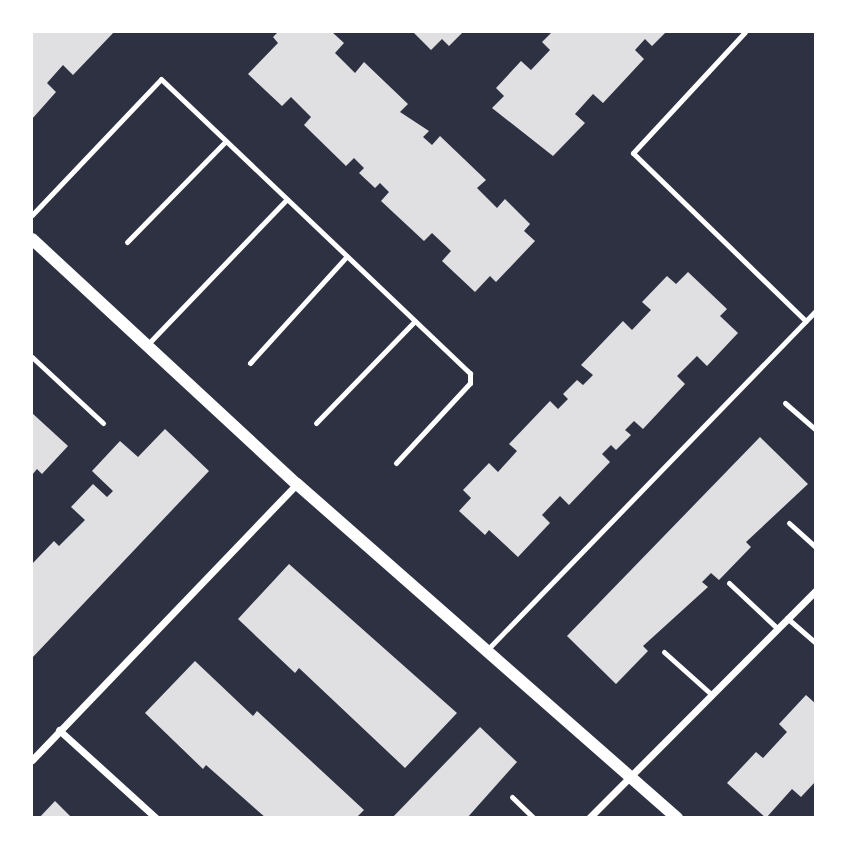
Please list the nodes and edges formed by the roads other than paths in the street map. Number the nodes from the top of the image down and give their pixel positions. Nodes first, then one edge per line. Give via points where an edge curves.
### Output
1 (745, 32) edge
2 (226, 141) junction
3 (287, 199) junction
4 (32, 215) edge
5 (32, 239) edge
6 (127, 242) dead end
7 (347, 256) junction
8 (816, 311) edge
9 (415, 321) junction
10 (806, 321) junction
11 (147, 345) junction
12 (32, 357) edge
13 (250, 363) dead end
14 (785, 403) dead end
15 (103, 423) dead end
16 (316, 423) dead end
17 (816, 430) edge
18 (396, 463) dead end
19 (297, 484) junction
20 (789, 523) dead end
21 (816, 547) edge
22 (729, 583) dead end
23 (816, 590) edge
24 (787, 618) junction
25 (777, 628) junction
26 (816, 643) edge
27 (486, 650) junction
28 (664, 652) dead end
29 (711, 694) junction
30 (60, 730) junction
31 (32, 760) edge
32 (630, 776) junction
33 (512, 797) dead end
34 (156, 817) edge
35 (534, 817) edge
36 (589, 817) edge
37 (677, 817) edge

1 - 10 lane via 633,153
2 - 3 lane
2 - 4 lane via 161,79
2 - 6 lane
3 - 7 lane
3 - 11 lane
5 - 11 street
7 - 9 lane
7 - 13 lane
8 - 10 lane
9 - 16 lane
9 - 18 lane via 470,373 470,383
10 - 27 lane
11 - 19 street
12 - 15 lane
14 - 17 lane
19 - 27 street
19 - 30 street
20 - 21 lane
22 - 25 lane
23 - 24 street
24 - 25 street
24 - 26 lane
25 - 29 street
27 - 32 street
28 - 29 lane
29 - 32 street
30 - 31 street
30 - 34 street
32 - 36 street
32 - 37 street
33 - 35 lane

